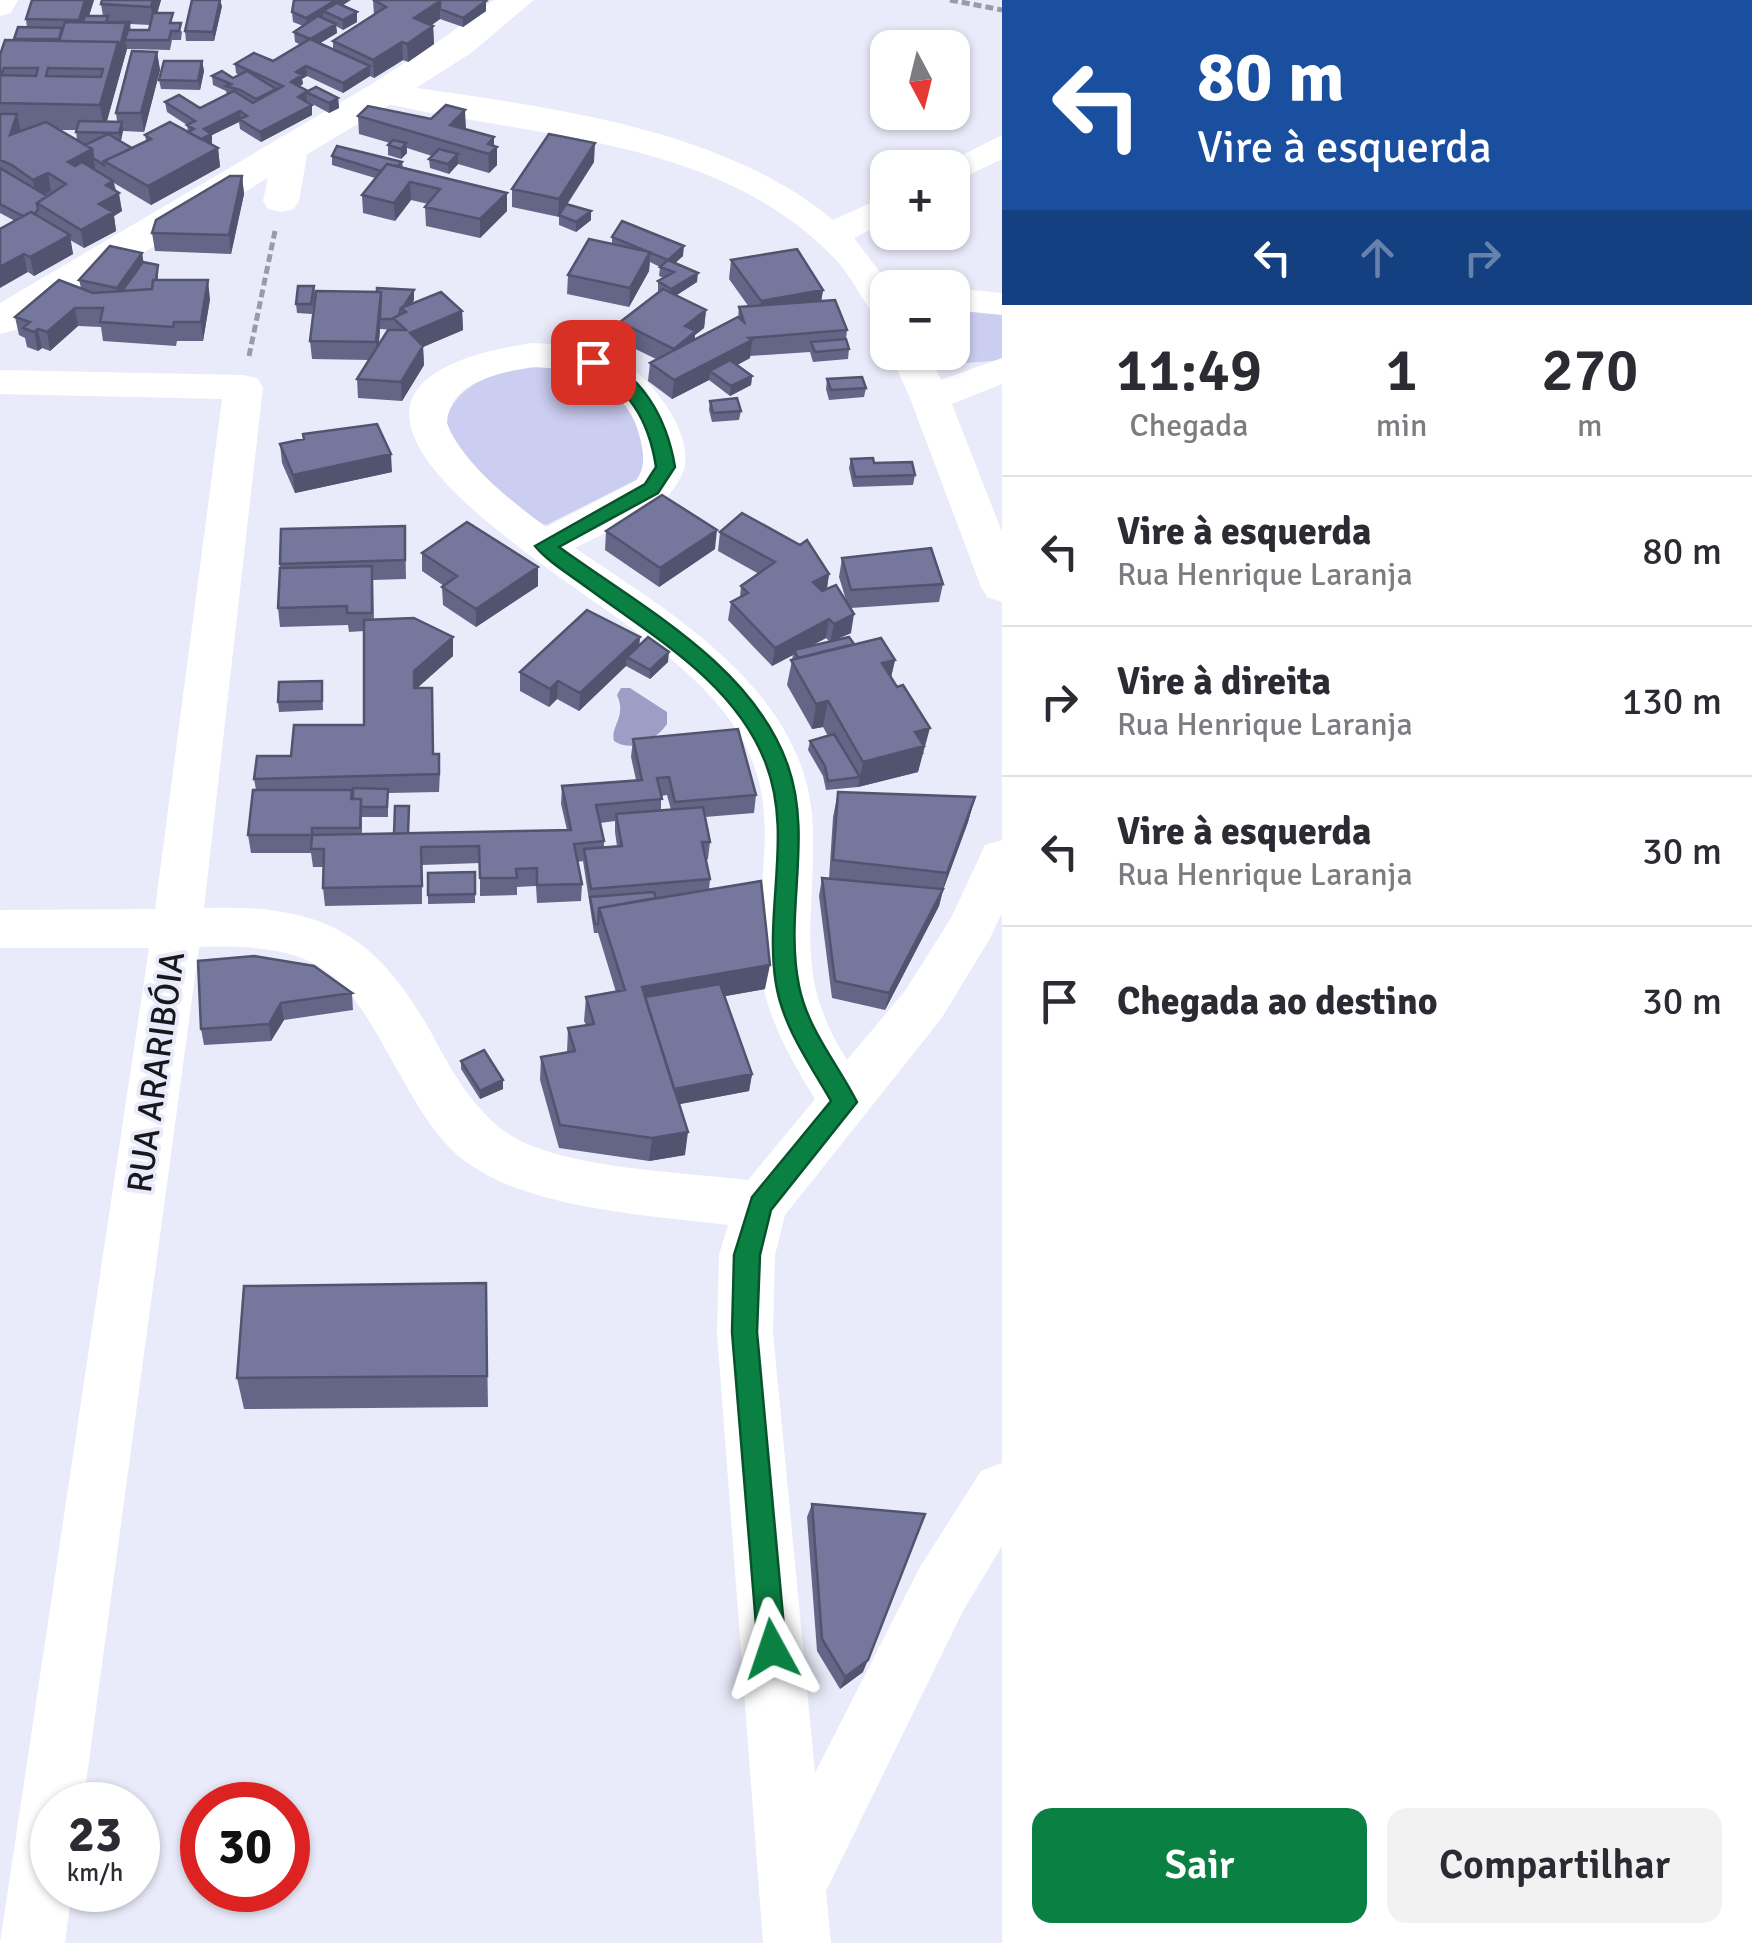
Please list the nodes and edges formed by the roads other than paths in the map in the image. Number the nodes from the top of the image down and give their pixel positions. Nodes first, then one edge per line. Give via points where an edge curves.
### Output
1 (516, 0) edge
2 (383, 93) junction
3 (292, 144) junction
4 (1002, 145) edge
5 (970, 162) edge
6 (281, 200) road end
7 (870, 216) edge
8 (835, 234) junction
9 (870, 278) edge
10 (970, 300) edge
11 (1002, 304) edge
12 (0, 321) edge
13 (917, 370) edge
14 (1002, 370) edge
15 (0, 382) edge
16 (930, 398) junction
17 (545, 546) junction
18 (1002, 586) edge
19 (1002, 858) edge
20 (0, 928) edge
21 (177, 928) junction
22 (845, 1102) junction
23 (760, 1205) junction
24 (1002, 1491) edge
25 (795, 1915) edge
26 (31, 1943) edge

1 - 2 street
2 - 3 street
2 - 8 street via 671,148 747,181
3 - 6 street
3 - 12 street
4 - 5 street
7 - 8 street
8 - 9 street
10 - 11 street
13 - 16 street
14 - 16 street
15 - 21 street, RUA ARARIBÓIA via 242,388
16 - 18 street
17 - 17 street via 468,482 427,420 434,398 453,380 501,360 551,355 593,362 618,375 654,418 665,467 652,488
17 - 22 street via 705,664 763,738 789,813 788,986 802,1030
19 - 22 street via 972,926 923,1005
20 - 21 street
21 - 23 street via 289,931 341,954 377,987 451,1113 513,1162 566,1178
21 - 26 street, RUA ARARIBÓIA
22 - 23 street
23 - 25 street via 747,1255 744,1332
24 - 25 street via 942,1588

